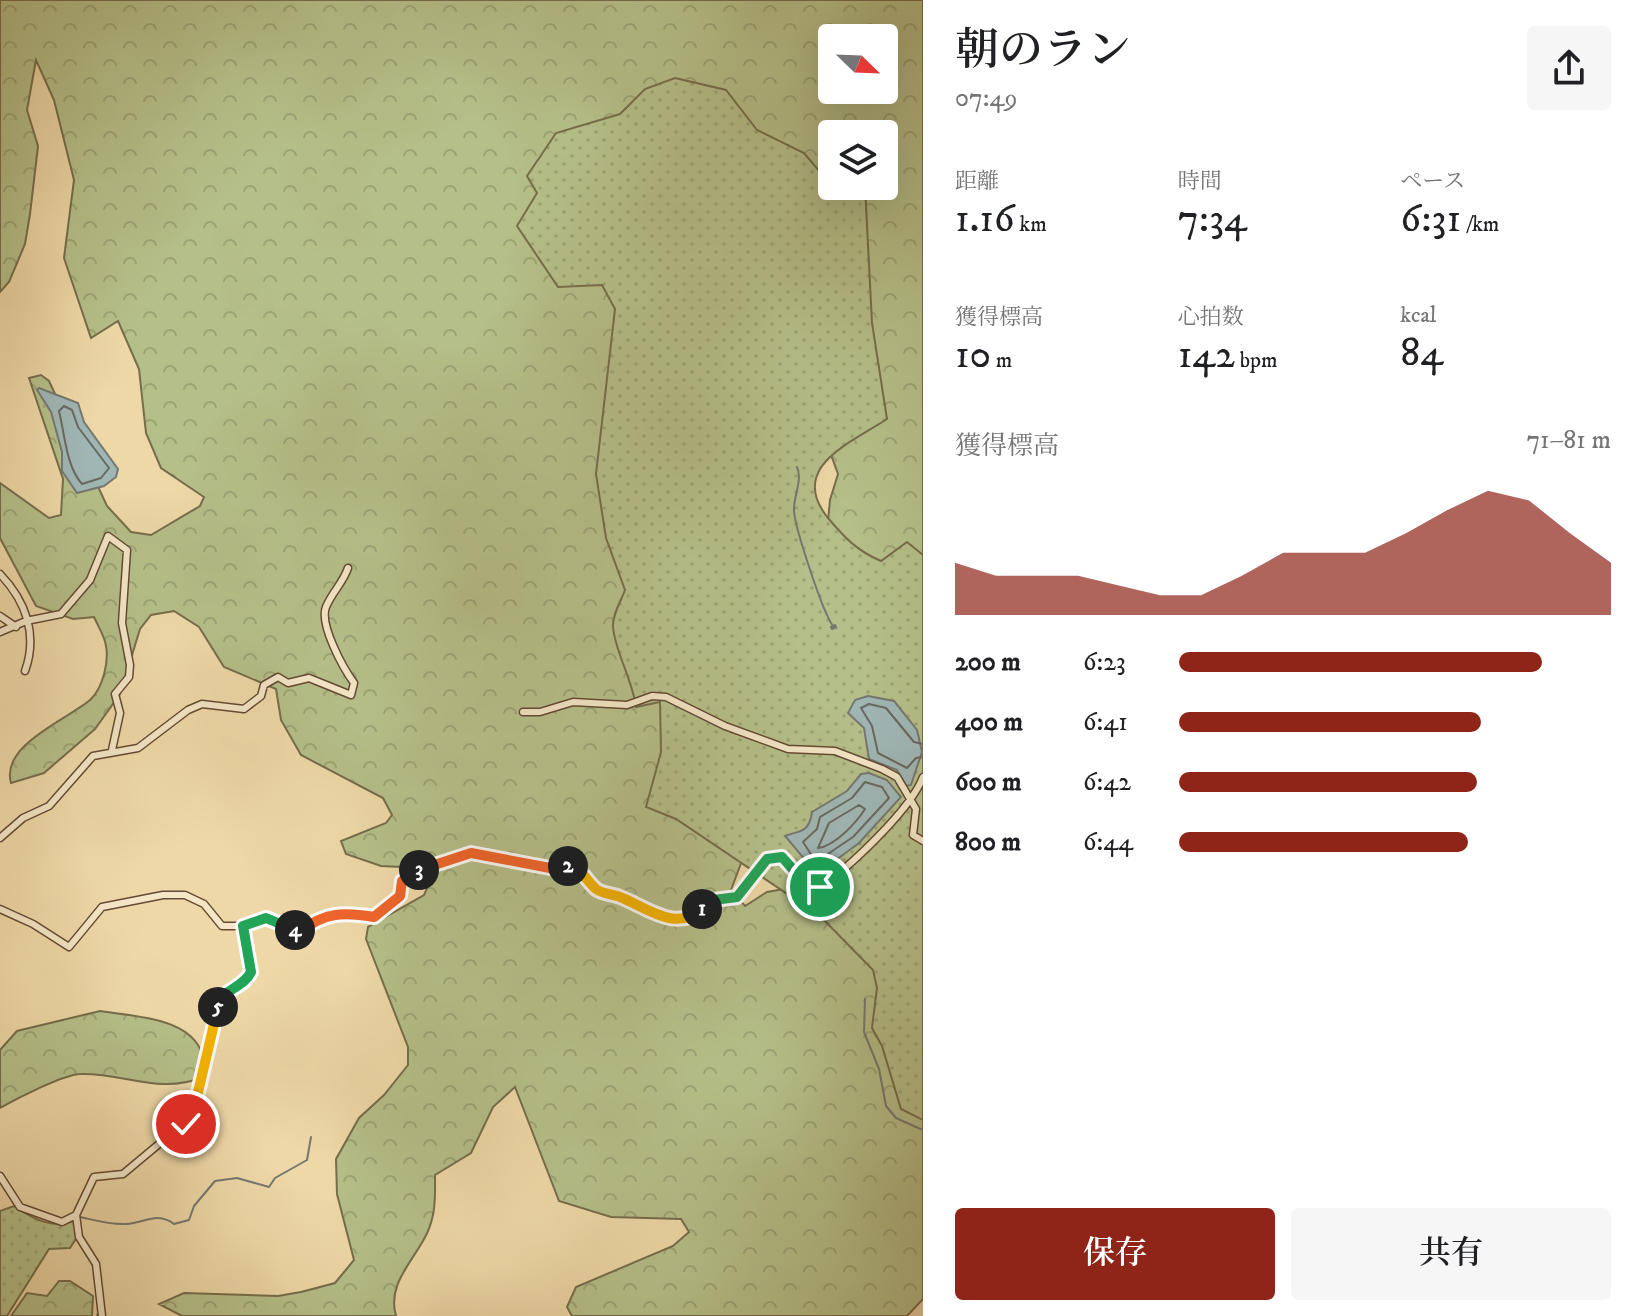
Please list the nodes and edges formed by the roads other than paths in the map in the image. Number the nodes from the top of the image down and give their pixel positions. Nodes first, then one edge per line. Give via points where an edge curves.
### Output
1 (348, 568) dead end
2 (0, 574) edge
3 (0, 616) edge
4 (26, 621) junction
5 (16, 627) junction
6 (0, 632) edge
7 (25, 671) dead end
8 (523, 712) dead end
9 (112, 750) junction
10 (923, 777) edge
11 (910, 799) junction
12 (0, 838) edge
13 (923, 841) edge
14 (0, 909) edge
15 (243, 926) junction
16 (0, 1176) edge
17 (76, 1215) junction
18 (102, 1316) edge

1 - 9 street via 325,617 331,643 354,683 351,695 309,678 288,683 278,677 244,709 202,704 144,745
2 - 4 street via 19,598
3 - 5 street
4 - 5 street
4 - 7 street via 33,631
4 - 9 street via 61,614 90,580 108,536 127,550 122,623 130,665 129,677 115,694 120,713
5 - 6 street
8 - 11 street via 573,702 627,705 666,697 788,749 835,751 882,769 897,777
9 - 12 street via 93,756 49,806 23,818
10 - 11 street
11 - 13 street via 916,809 913,835
11 - 15 street via 861,855 820,887 805,883 782,857 767,859 737,897 714,900 693,917 651,914 596,889 571,865 550,868 481,853 417,870 402,881 400,896 374,917 332,914 318,917 301,931 266,918
14 - 15 street via 69,947 102,907 163,895 188,896 208,907 222,926
15 - 17 street via 251,972 221,996 189,1119 136,1166 117,1176 94,1177
16 - 17 street via 24,1210 58,1222
17 - 18 street via 79,1237 96,1264

